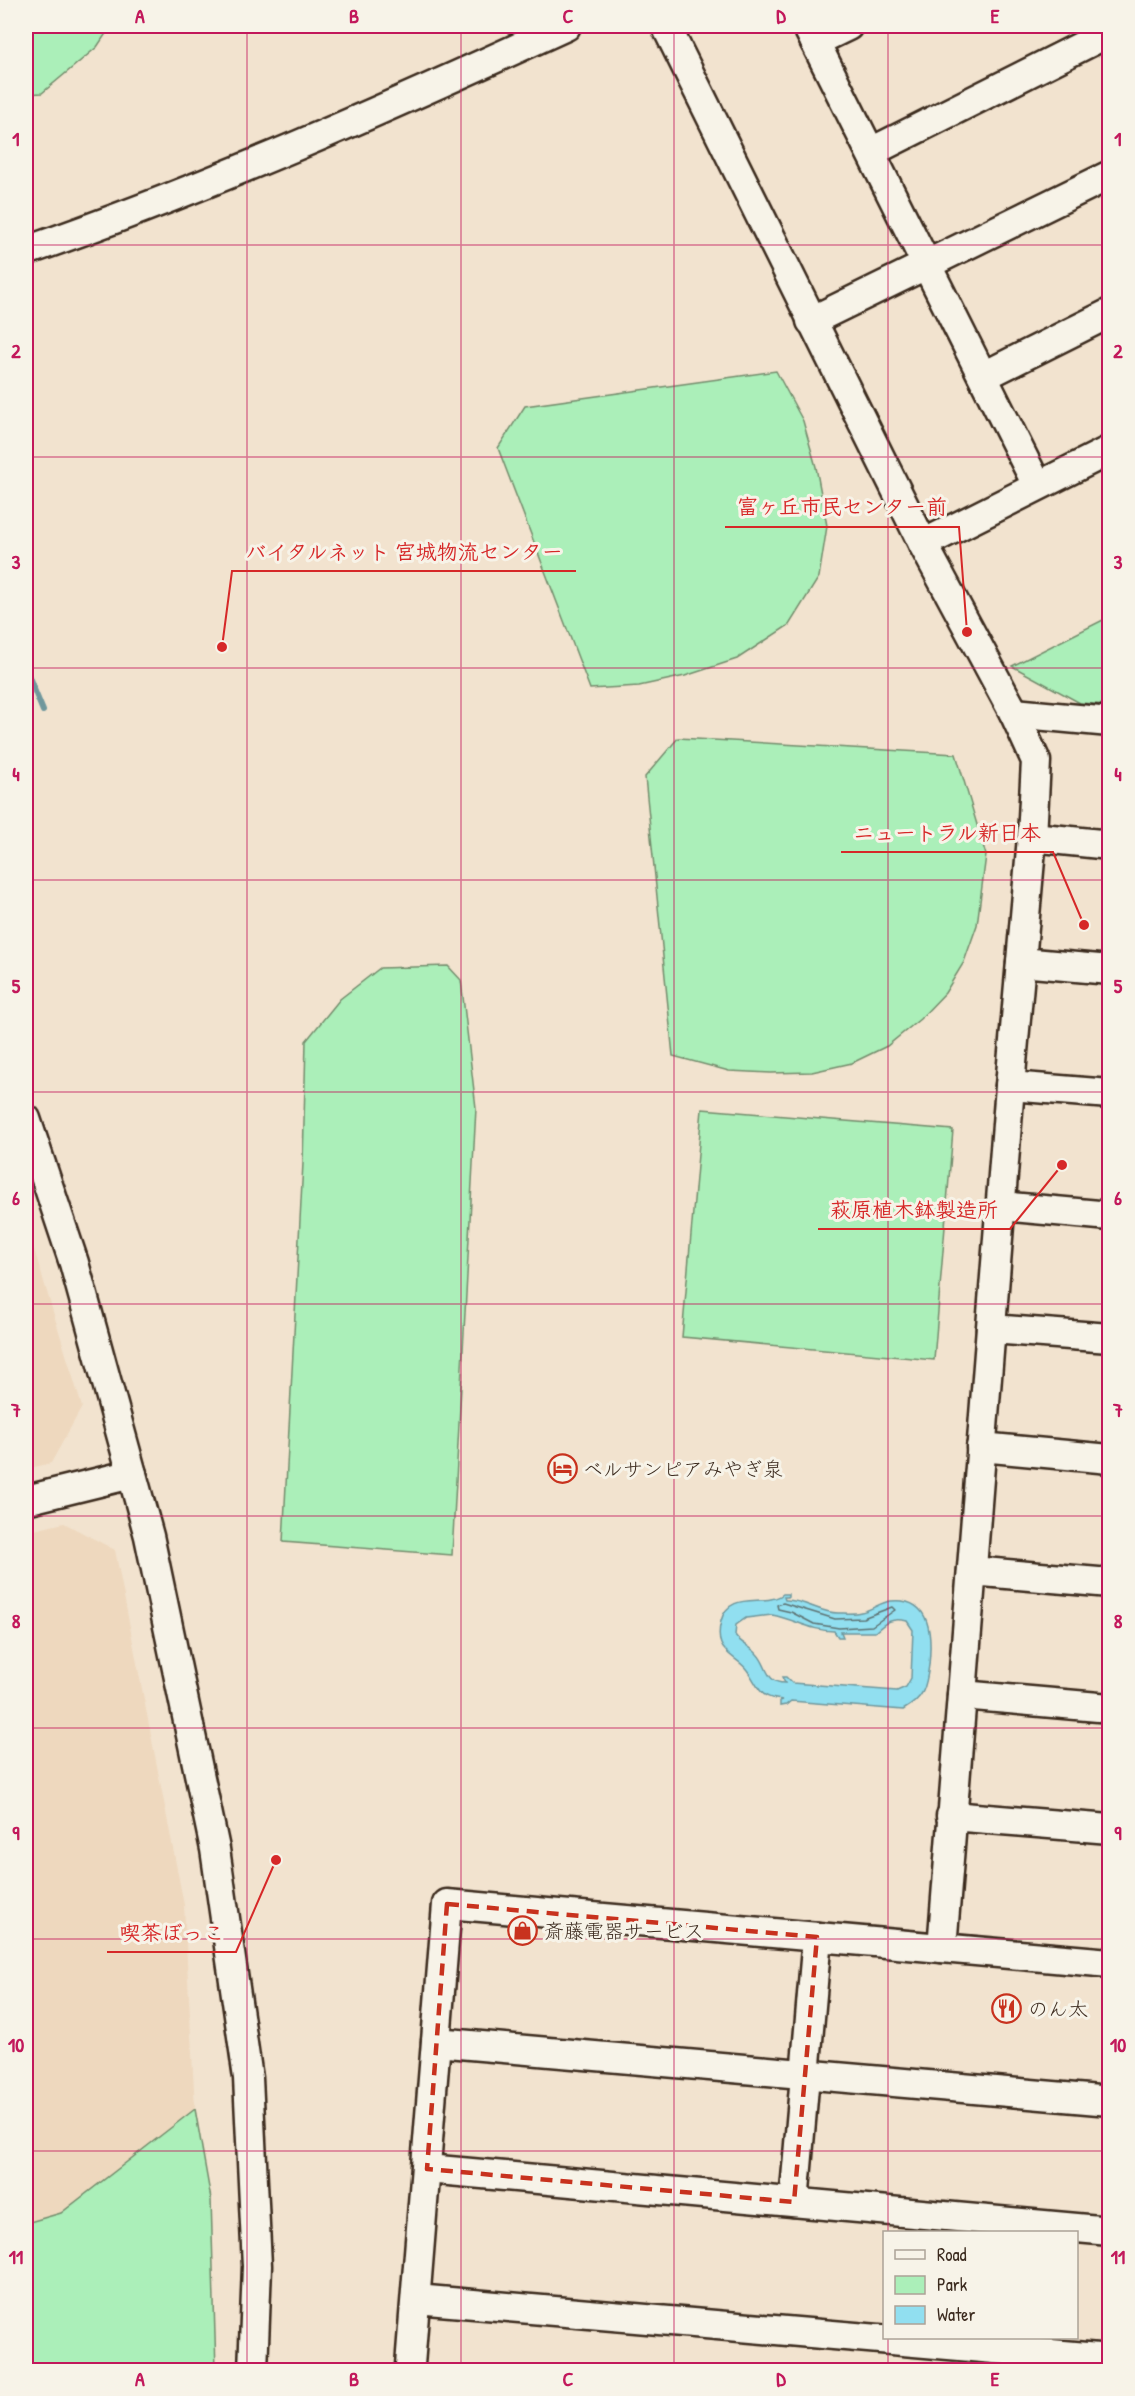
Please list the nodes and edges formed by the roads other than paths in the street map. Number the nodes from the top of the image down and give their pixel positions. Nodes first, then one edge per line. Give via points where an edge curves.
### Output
1 (566, 26) edge
2 (666, 26) edge
3 (848, 26) edge
4 (1110, 32) edge
5 (811, 34) edge
6 (871, 152) junction
7 (1110, 175) edge
8 (26, 251) edge
9 (926, 265) junction
10 (1110, 313) edge
11 (811, 321) junction
12 (984, 376) junction
13 (1110, 450) edge
14 (1037, 486) junction
15 (923, 544) junction
16 (1014, 712) junction
17 (1110, 722) edge
18 (1032, 837) junction
19 (1110, 845) edge
20 (1021, 962) junction
21 (1110, 970) edge
22 (1010, 1086) junction
23 (1110, 1094) edge
24 (26, 1119) edge
25 (1001, 1206) junction
26 (1110, 1215) edge
27 (991, 1329) junction
28 (1110, 1338) edge
29 (981, 1447) junction
30 (1110, 1459) edge
31 (132, 1474) junction
32 (26, 1500) edge
33 (972, 1571) junction
34 (1110, 1583) edge
35 (962, 1695) junction
36 (1110, 1708) edge
37 (951, 1816) junction
38 (1110, 1828) edge
39 (818, 1937) junction
40 (942, 1948) junction
41 (1110, 1963) edge
42 (436, 2042) junction
43 (806, 2074) junction
44 (1110, 2101) edge
45 (427, 2169) junction
46 (794, 2202) junction
47 (957, 2225) edge
48 (1110, 2231) edge
49 (416, 2299) junction
50 (946, 2351) edge
51 (1110, 2359) edge
52 (253, 2370) edge
53 (411, 2370) edge

1 - 8 street via 399,103
2 - 11 street
3 - 5 street
4 - 6 street
5 - 6 street
6 - 9 street
7 - 9 street
9 - 11 street
9 - 12 street
10 - 12 street
11 - 15 street
12 - 14 street
13 - 14 street
14 - 15 street
15 - 16 street
16 - 17 street
16 - 18 street via 1036,761
18 - 19 street
18 - 20 street
20 - 21 street
20 - 22 street
22 - 23 street
22 - 25 street
24 - 31 street via 74,1263
25 - 26 street
25 - 27 street
27 - 28 street
27 - 29 street
29 - 30 street
29 - 33 street
31 - 32 street
31 - 52 street via 215,1849 248,2078 257,2266
33 - 34 street
33 - 35 street
35 - 36 street
35 - 37 street
37 - 38 street
37 - 40 street
39 - 40 street
39 - 42 street via 447,1904
39 - 43 street
40 - 41 street
42 - 43 street
42 - 45 street
43 - 44 street
43 - 46 street
45 - 46 street
45 - 49 street
46 - 47 street
47 - 48 street
49 - 50 street
49 - 53 street
50 - 51 street

